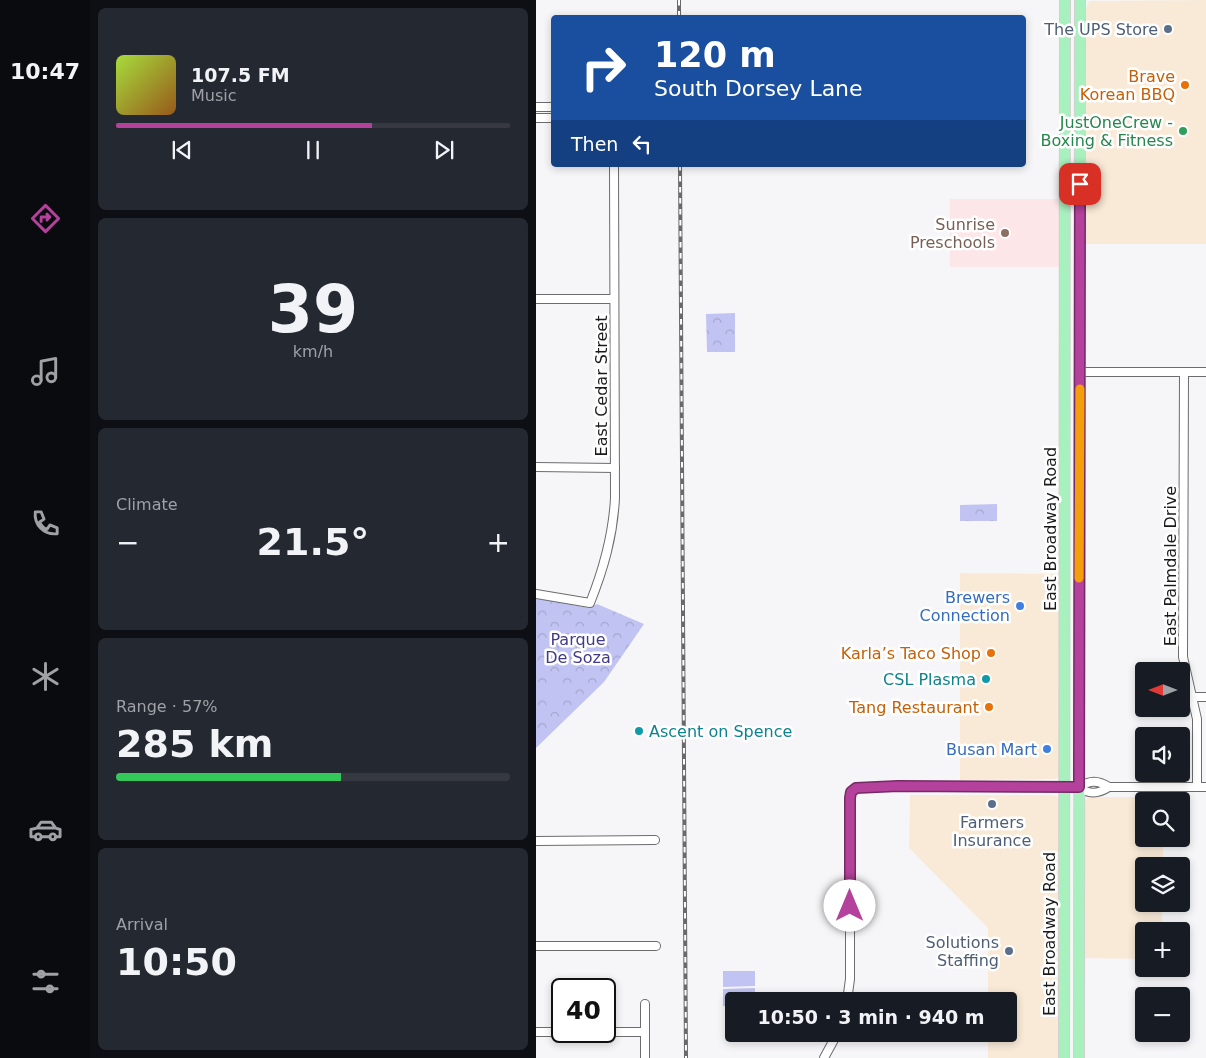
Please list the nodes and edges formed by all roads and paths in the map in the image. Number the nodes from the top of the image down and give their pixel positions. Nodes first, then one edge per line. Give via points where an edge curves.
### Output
1 (1065, 0) edge
2 (1080, 0) edge
3 (536, 107) edge
4 (551, 107) edge
5 (536, 118) edge
6 (551, 118) edge
7 (614, 167) edge
8 (1065, 184) junction
9 (1080, 184) junction
10 (536, 299) edge
11 (614, 299) junction
12 (1065, 372) junction
13 (1080, 372) junction
14 (1184, 372) junction
15 (1206, 372) edge
16 (536, 467) edge
17 (615, 468) junction
18 (1064, 577) junction
19 (1079, 579) junction
20 (536, 594) edge
21 (1192, 697) junction
22 (1206, 697) edge
23 (1064, 786) junction
24 (1079, 787) junction
25 (1196, 788) junction
26 (1206, 788) edge
27 (655, 840) dead end
28 (536, 841) edge
29 (536, 946) edge
30 (656, 946) dead end
31 (1064, 959) junction
32 (1079, 959) junction
33 (848, 992) edge
34 (645, 1004) dead end
35 (536, 1032) edge
36 (645, 1032) junction
37 (833, 1042) edge
38 (645, 1058) edge
39 (824, 1058) edge
40 (1064, 1058) edge
41 (1079, 1058) edge

1 - 8 main road, East Broadway Road
2 - 9 main road, East Broadway Road
3 - 4 street
5 - 6 street
7 - 11 street, East Cedar Street
8 - 9 main road
8 - 12 main road, East Broadway Road
9 - 13 main road, East Broadway Road
10 - 11 street
11 - 17 street, East Cedar Street
12 - 13 main road
12 - 18 main road, East Broadway Road
13 - 14 street
13 - 19 main road, East Broadway Road
14 - 15 street
14 - 21 street, East Palmdale Drive via 1183,662
16 - 17 street
17 - 20 street, East Cedar Street via 612,532 590,603
18 - 19 main road
18 - 23 main road, East Broadway Road
19 - 24 main road, East Broadway Road
21 - 22 street
21 - 25 street, East Palmdale Drive via 1197,719
23 - 24 street
23 - 31 main road, East Broadway Road
23 - 33 street via 862,787 851,792
24 - 25 street via 1087,782 1101,782 1109,787
24 - 32 main road, East Broadway Road
25 - 26 street
27 - 28 street
29 - 30 street
31 - 32 main road
31 - 40 main road, East Broadway Road
32 - 41 main road, East Broadway Road
34 - 36 street
35 - 36 street
36 - 38 street
37 - 39 street

